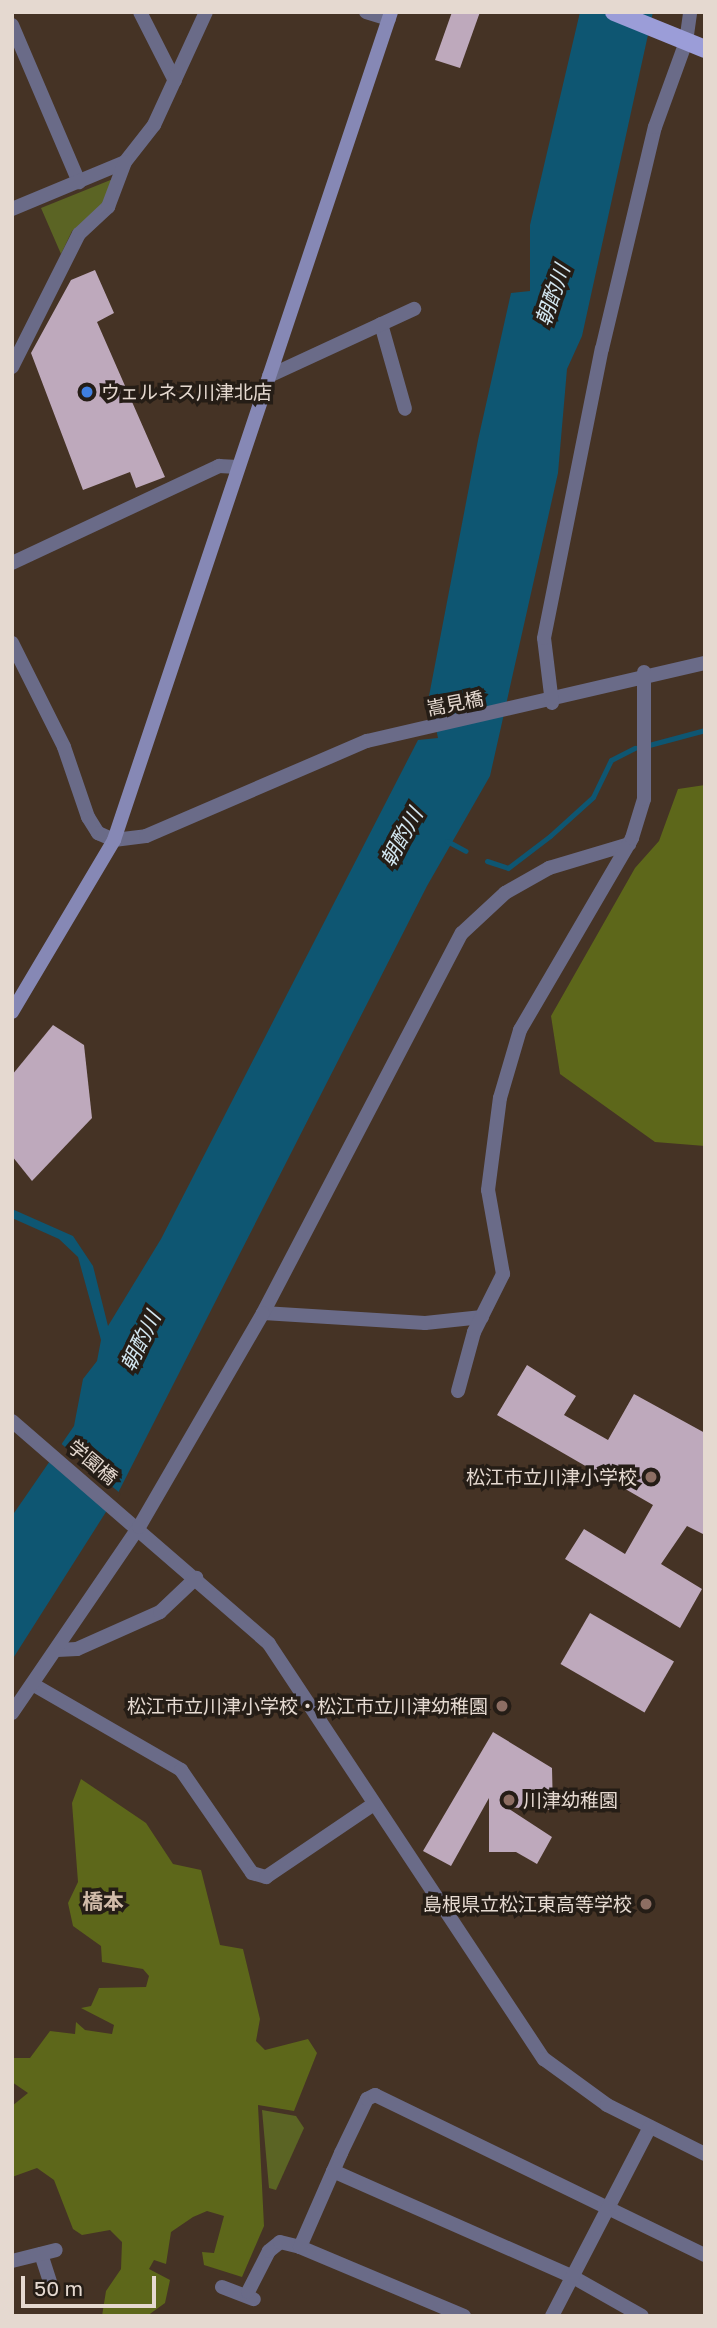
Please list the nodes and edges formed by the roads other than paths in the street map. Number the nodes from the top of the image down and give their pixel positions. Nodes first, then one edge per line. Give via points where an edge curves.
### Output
1 (140, 12) edge
2 (206, 12) edge
3 (366, 12) edge
4 (614, 12) edge
5 (690, 12) edge
6 (390, 16) edge
7 (12, 25) edge
8 (678, 38) junction
9 (705, 49) edge
10 (175, 81) junction
11 (125, 162) junction
12 (79, 182) junction
13 (12, 209) edge
14 (414, 309) dead end
15 (381, 324) junction
16 (12, 367) edge
17 (269, 376) junction
18 (405, 409) dead end
19 (238, 467) junction
20 (12, 563) edge
21 (12, 643) edge
22 (705, 663) edge
23 (644, 672) junction
24 (552, 704) junction
25 (114, 840) junction
26 (629, 844) junction
27 (12, 1012) edge
28 (263, 1313) junction
29 (482, 1317) junction
30 (458, 1391) dead end
31 (12, 1421) edge
32 (134, 1523) junction
33 (196, 1578) junction
34 (57, 1650) junction
35 (34, 1685) junction
36 (12, 1713) edge
37 (374, 1804) junction
38 (650, 2127) junction
39 (705, 2154) edge
40 (333, 2171) junction
41 (610, 2204) junction
42 (300, 2247) junction
43 (56, 2250) dead end
44 (41, 2254) junction
45 (705, 2255) edge
46 (12, 2261) edge
47 (573, 2277) junction
48 (50, 2282) dead end
49 (222, 2287) dead end
50 (464, 2316) edge
51 (552, 2316) edge
52 (642, 2316) edge

1 - 10 street via 165,72
2 - 10 street
3 - 6 street
4 - 8 main road
5 - 8 street
6 - 17 street
7 - 12 street
8 - 9 main road
8 - 24 street via 594,389 544,638
10 - 11 street via 154,125
11 - 12 street
11 - 16 street via 107,207 79,234
12 - 13 street
14 - 15 street
15 - 17 street
15 - 18 street
17 - 19 street
19 - 20 street via 219,466
19 - 25 street
21 - 25 street via 64,747 89,817 98,833
22 - 23 street, 嵩見橋
23 - 24 street, 嵩見橋
23 - 26 street via 644,799
24 - 25 street, 嵩見橋 via 384,737 146,836
25 - 27 street
26 - 28 street via 549,869 505,893 462,933
26 - 29 street via 520,1030 500,1098 488,1190 503,1274
28 - 29 street via 425,1323
28 - 32 street
29 - 30 street
31 - 32 street, 学園橋
32 - 33 street, 学園橋
32 - 34 street
33 - 34 street via 160,1612 77,1649
33 - 37 street, 学園橋 via 269,1644
34 - 35 street
35 - 36 street
35 - 37 street via 181,1770 252,1873 266,1877
37 - 38 street, 学園橋 via 544,2059 571,2084
38 - 39 street, 学園橋
38 - 41 street
40 - 41 street via 367,2099 376,2095
40 - 42 street
40 - 47 street
41 - 45 street
41 - 47 street
42 - 49 street via 280,2242 269,2251 251,2296
42 - 50 street
43 - 44 street
44 - 46 street
44 - 48 street
47 - 51 street
47 - 52 street

